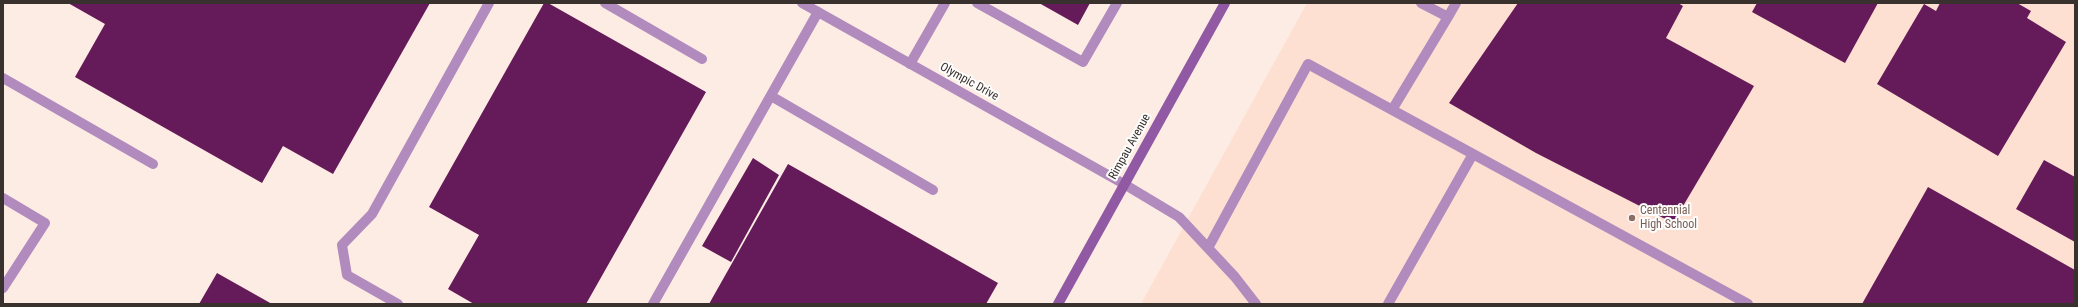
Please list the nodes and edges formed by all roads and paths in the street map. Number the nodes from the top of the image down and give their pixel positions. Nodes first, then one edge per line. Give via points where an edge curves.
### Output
1 (490, 3) edge
2 (605, 3) edge
3 (802, 3) edge
4 (945, 3) edge
5 (977, 3) edge
6 (1117, 3) edge
7 (1225, 3) edge
8 (1421, 3) edge
9 (1456, 3) edge
10 (818, 12) junction
11 (1448, 18) junction
12 (702, 59) dead end
13 (910, 64) junction
14 (3, 78) edge
15 (771, 96) junction
16 (1392, 110) junction
17 (1473, 154) junction
18 (153, 164) dead end
19 (1124, 184) junction
20 (933, 190) dead end
21 (3, 198) edge
22 (1208, 248) junction
23 (3, 288) edge
24 (398, 304) edge
25 (653, 304) edge
26 (1058, 304) edge
27 (1256, 304) edge
28 (1388, 304) edge
29 (1748, 304) edge

1 - 24 street via 372,214 342,245 347,275
2 - 12 street
3 - 10 street, Olympic Drive
4 - 13 street
5 - 6 street via 1083,62
7 - 19 main road, Rimpau Avenue
8 - 11 street
9 - 11 street
10 - 13 street, Olympic Drive
10 - 15 street
11 - 16 street
13 - 19 street, Olympic Drive
14 - 18 street
15 - 20 street
15 - 25 street
16 - 17 street
16 - 22 street via 1308,64
17 - 28 street
17 - 29 street
19 - 22 street, Olympic Drive via 1179,217
19 - 26 main road, Rimpau Avenue
21 - 23 street via 46,223
22 - 27 street, Olympic Drive

